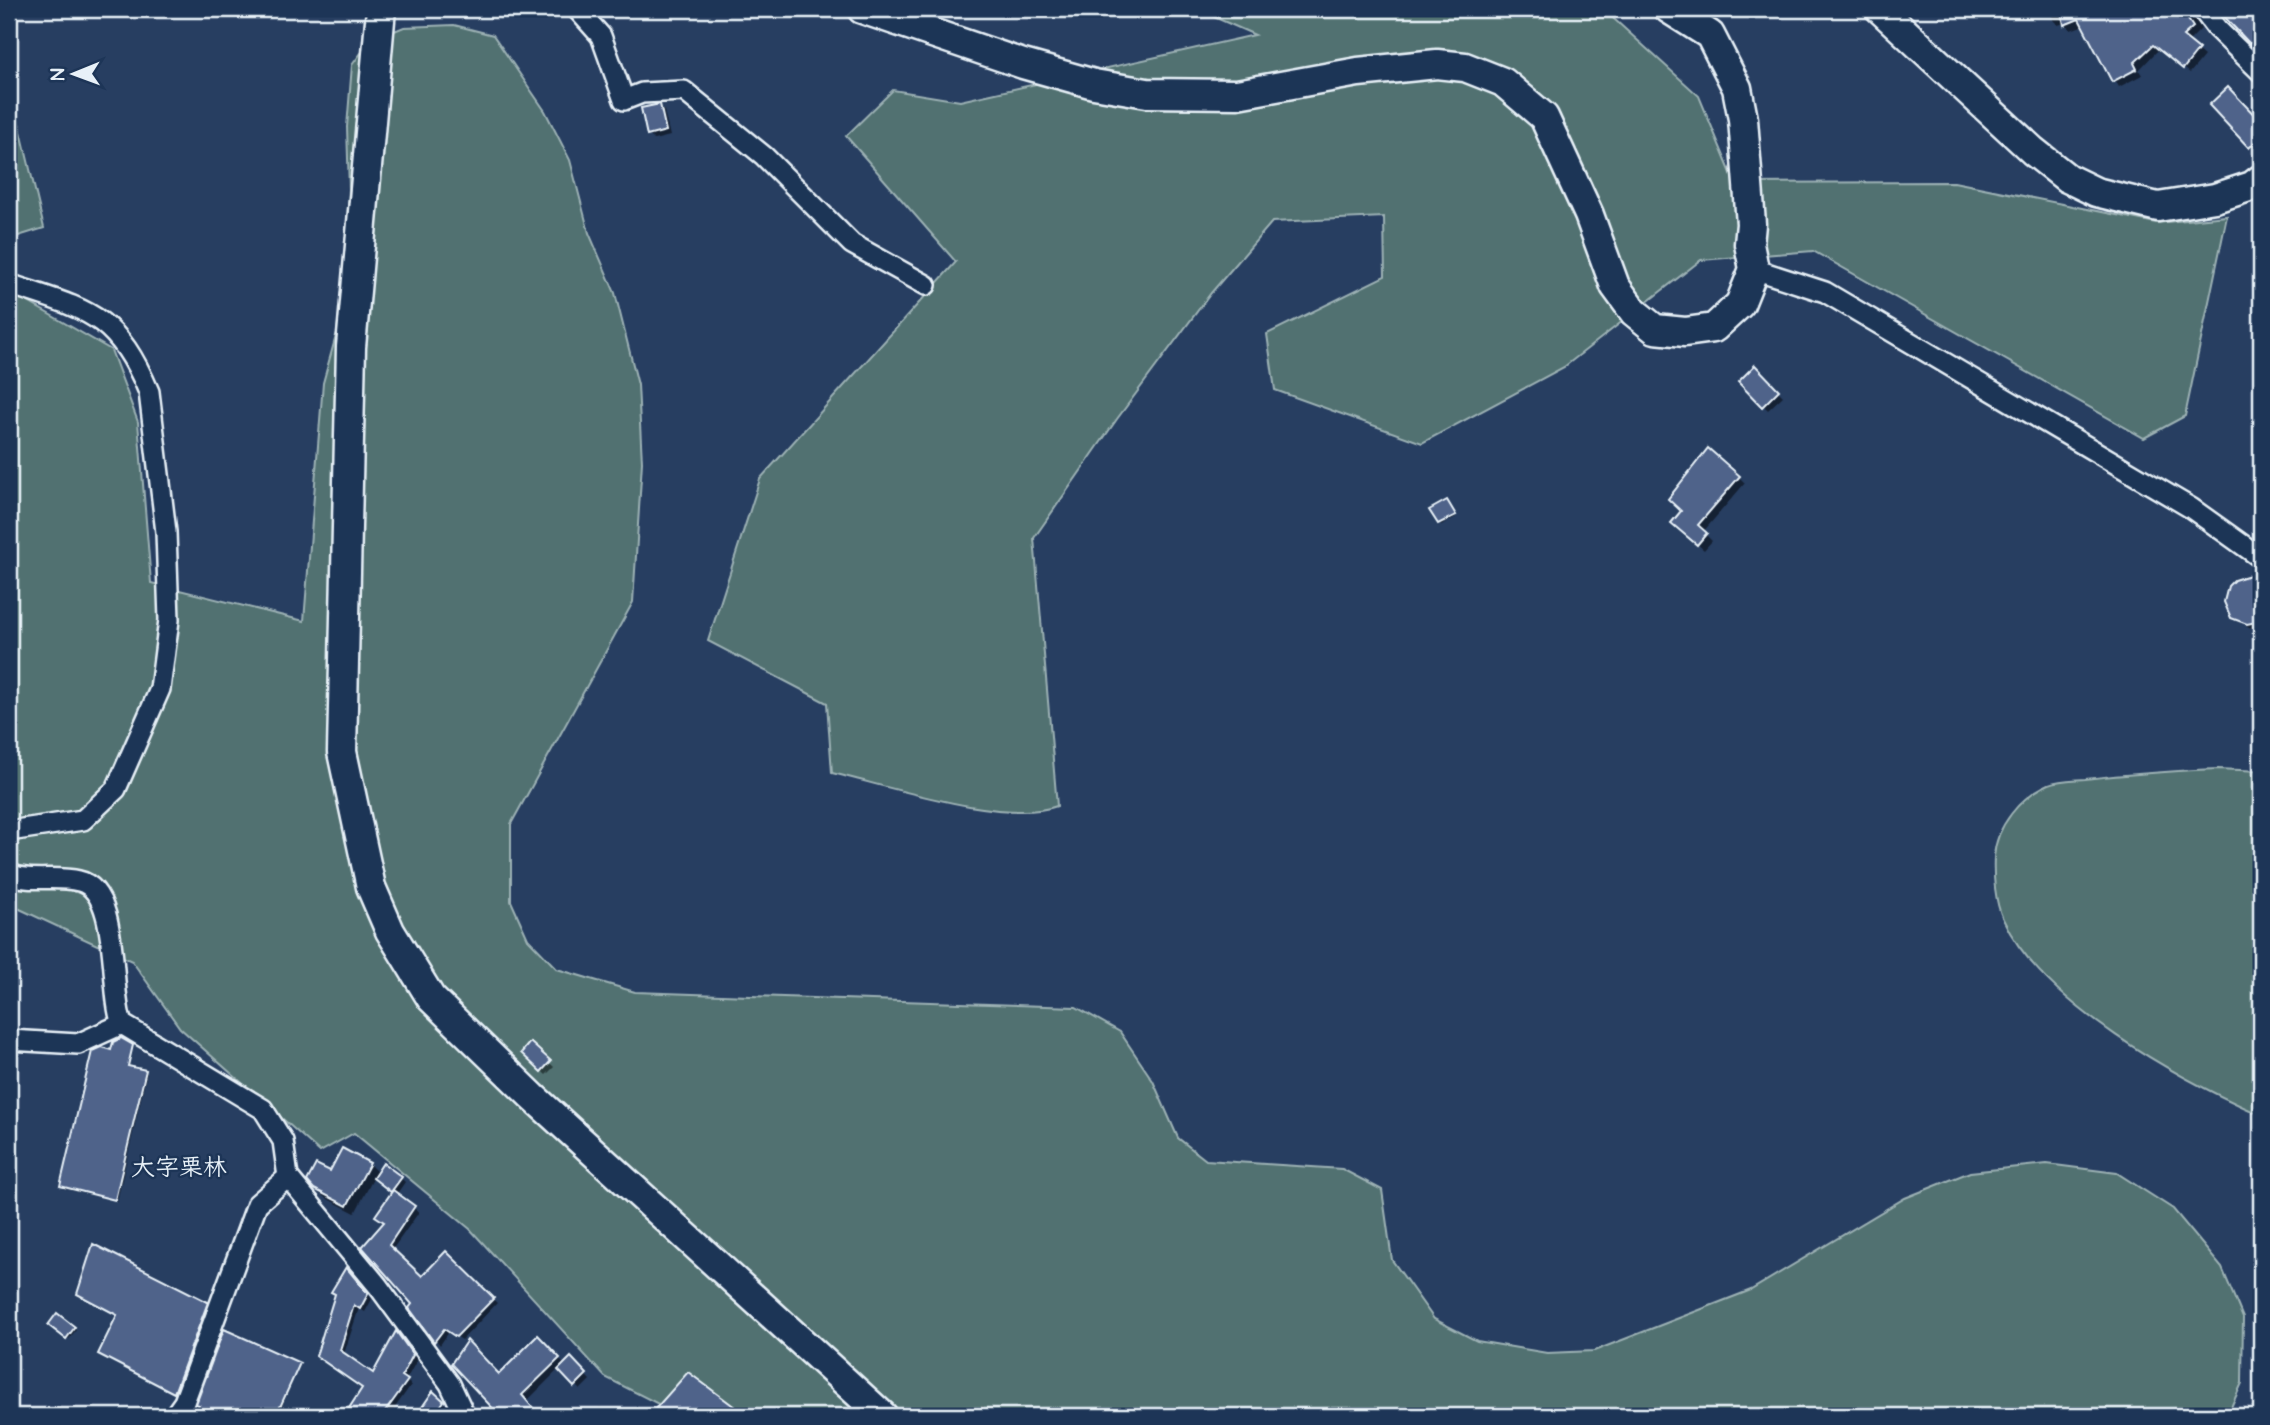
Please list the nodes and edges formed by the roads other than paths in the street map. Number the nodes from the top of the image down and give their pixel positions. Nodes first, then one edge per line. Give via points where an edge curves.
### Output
1 (381, 9) edge
2 (578, 9) edge
3 (862, 9) edge
4 (1669, 9) edge
5 (1880, 9) edge
6 (2205, 10) edge
7 (2261, 72) edge
8 (2261, 179) edge
9 (1754, 269) junction
10 (9, 284) edge
11 (926, 285) dead end
12 (2261, 558) edge
13 (9, 831) edge
14 (9, 874) edge
15 (122, 1024) junction
16 (9, 1040) edge
17 (288, 1177) junction
18 (173, 1416) edge
19 (465, 1416) edge
20 (883, 1416) edge

1 - 20 street via 351,347 342,752 371,887 390,932 430,998
2 - 11 street via 601,36 624,100 642,93 684,90 764,156 852,244
3 - 9 street via 1023,64 1147,93 1237,94 1358,72 1437,64 1465,67 1503,82 1544,117 1615,286 1633,312 1655,329 1685,332 1714,328 1740,304
4 - 9 street via 1710,35 1737,88 1744,119
5 - 8 street via 2033,151 2067,178 2096,192 2158,207 2215,198
6 - 7 street via 2217,29
9 - 12 street via 1825,292 2191,508
10 - 13 street via 90,312 115,334 142,375 149,392 166,533 169,620 160,689 116,789 83,820
14 - 15 street via 79,881 104,902
15 - 16 street via 78,1044
15 - 17 street via 263,1109 284,1141
17 - 18 street via 257,1203 184,1402
17 - 19 street via 386,1297 450,1384

